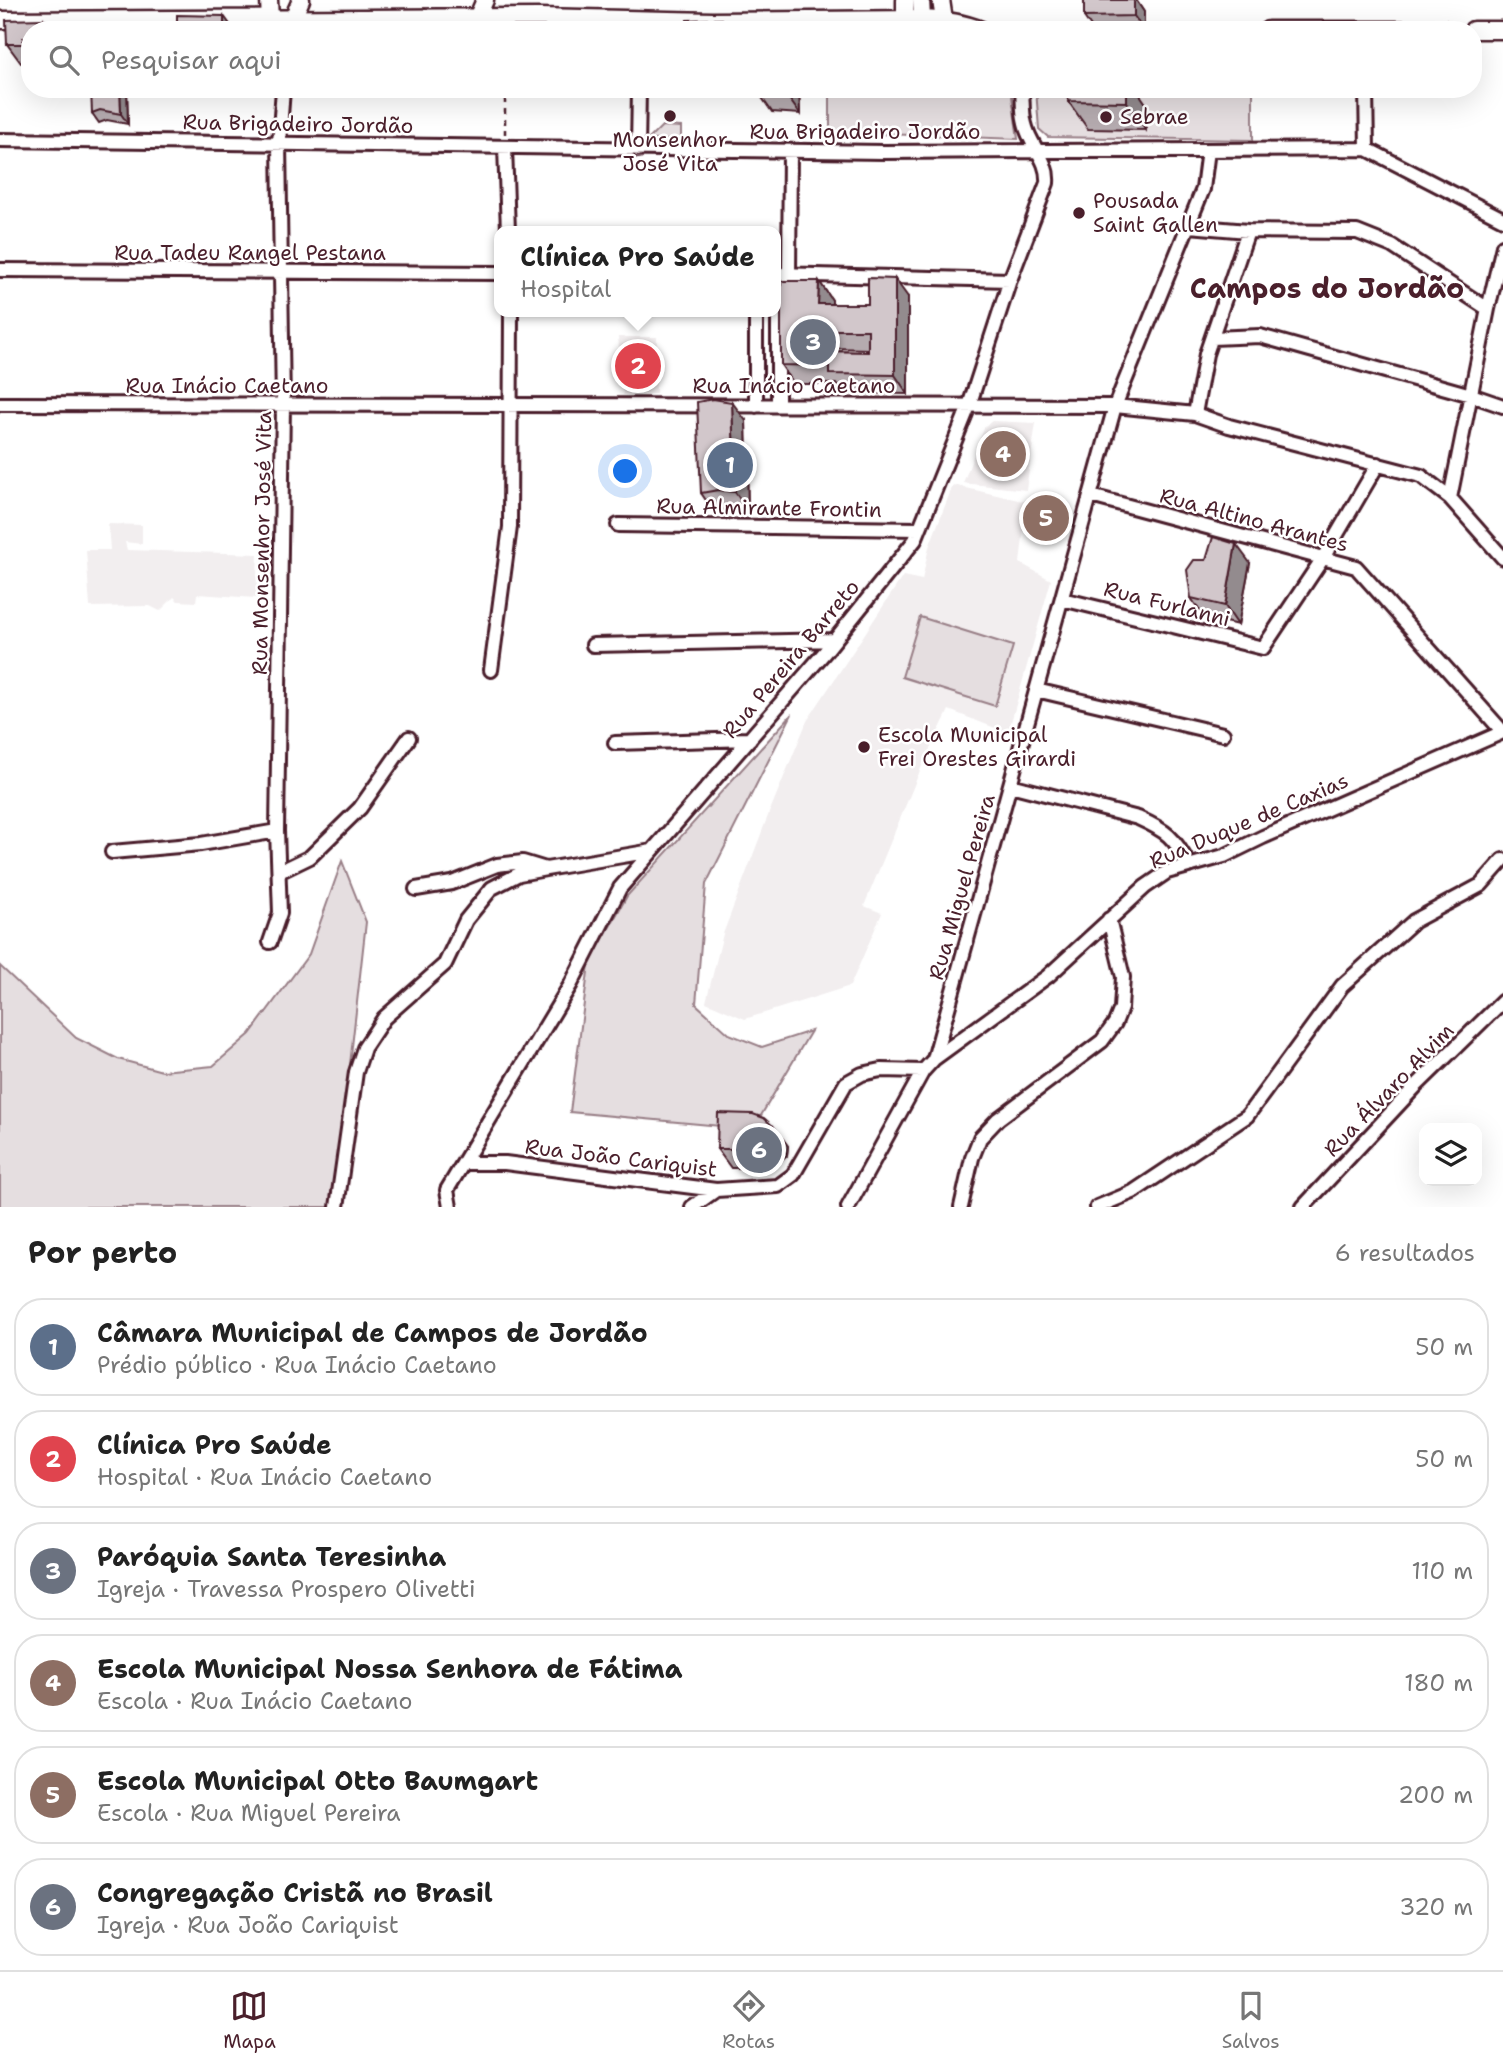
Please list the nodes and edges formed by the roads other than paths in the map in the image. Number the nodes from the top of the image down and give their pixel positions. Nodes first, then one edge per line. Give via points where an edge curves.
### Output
1 (270, 0) edge
2 (301, 0) edge
3 (485, 0) edge
4 (533, 0) edge
5 (905, 0) edge
6 (921, 0) edge
7 (941, 0) edge
8 (539, 17) junction
9 (477, 18) junction
10 (905, 19) junction
11 (922, 19) junction
12 (0, 20) edge
13 (270, 20) junction
14 (944, 20) junction
15 (274, 21) edge
16 (292, 21) edge
17 (397, 21) edge
18 (590, 21) edge
19 (852, 21) edge
20 (950, 21) edge
21 (1482, 30) edge
22 (1503, 30) edge
23 (283, 98) edge
24 (639, 98) edge
25 (1023, 98) edge
26 (1366, 98) edge
27 (0, 140) edge
28 (279, 143) junction
29 (505, 147) junction
30 (1367, 149) junction
31 (638, 150) junction
32 (1208, 150) junction
33 (790, 151) junction
34 (1038, 151) junction
35 (1503, 219) edge
36 (508, 226) edge
37 (1189, 226) junction
38 (1248, 231) junction
39 (1503, 246) edge
40 (0, 270) edge
41 (283, 272) junction
42 (494, 273) edge
43 (781, 274) edge
44 (1010, 280) junction
45 (1488, 309) junction
46 (511, 317) edge
47 (756, 317) edge
48 (780, 317) edge
49 (1212, 338) junction
50 (1471, 395) junction
51 (0, 404) edge
52 (283, 405) junction
53 (512, 405) junction
54 (778, 405) junction
55 (756, 406) junction
56 (969, 406) junction
57 (1115, 406) junction
58 (1503, 406) edge
59 (1195, 414) junction
60 (1378, 464) junction
61 (1090, 496) junction
62 (1450, 498) junction
63 (618, 525) dead end
64 (919, 529) junction
65 (1322, 558) junction
66 (1503, 558) edge
67 (1062, 599) junction
68 (834, 640) junction
69 (593, 645) dead end
70 (491, 670) dead end
71 (1037, 690) junction
72 (1503, 732) edge
73 (1223, 734) dead end
74 (409, 738) dead end
75 (750, 739) junction
76 (615, 743) dead end
77 (1010, 785) junction
78 (277, 831) junction
79 (652, 851) junction
80 (112, 852) dead end
81 (1503, 860) edge
82 (1189, 865) junction
83 (546, 869) junction
84 (279, 872) junction
85 (416, 889) dead end
86 (1109, 919) junction
87 (270, 942) dead end
88 (1503, 1001) edge
89 (934, 1059) junction
90 (923, 1071) junction
91 (465, 1163) junction
92 (716, 1190) junction
93 (337, 1207) edge
94 (450, 1207) edge
95 (692, 1207) edge
96 (848, 1207) edge
97 (961, 1207) edge
98 (1097, 1207) edge
99 (1303, 1207) edge

1 - 13 main road
2 - 16 main road
3 - 9 main road
4 - 8 main road
5 - 10 main road
6 - 11 main road
7 - 14 main road
8 - 9 main road
8 - 18 main road
9 - 17 main road
10 - 11 main road
10 - 19 main road
11 - 14 main road
12 - 13 main road
13 - 15 main road
14 - 20 main road
21 - 22 main road
23 - 28 street, Rua Monsenhor José Vita
24 - 31 street
25 - 34 street, Rua Pereira Barreto via 1025,124
26 - 30 street
27 - 28 street, Rua Brigadeiro Jordão
28 - 29 street, Rua Brigadeiro Jordão
28 - 41 street, Rua Monsenhor José Vita
29 - 31 street, Rua Brigadeiro Jordão
29 - 36 street
30 - 32 street, Rua Brigadeiro Jordão
30 - 35 street, Rua Brigadeiro Jordão
31 - 33 street, Rua Brigadeiro Jordão
32 - 34 street, Rua Brigadeiro Jordão
32 - 37 street, Rua Miguel Pereira via 1203,189
33 - 34 street, Rua Brigadeiro Jordão
33 - 43 street
34 - 44 street, Rua Pereira Barreto via 1048,170 1047,183
37 - 38 street
37 - 57 street, Rua Miguel Pereira
38 - 45 street via 1357,232 1392,246
38 - 49 street
39 - 45 street
40 - 41 street, Rua Tadeu Rangel Pestana
41 - 42 street, Rua Tadeu Rangel Pestana
41 - 52 street, Rua Monsenhor José Vita
43 - 44 street
44 - 56 street, Rua Pereira Barreto
45 - 50 street
46 - 53 street
47 - 55 street
48 - 54 street
49 - 50 street via 1260,336
49 - 59 street
50 - 58 street
50 - 62 street
51 - 52 street, Rua Inácio Caetano
52 - 53 street, Rua Inácio Caetano
52 - 78 street, Rua Monsenhor José Vita
53 - 55 street, Rua Inácio Caetano
53 - 70 street via 510,527
54 - 55 street, Rua Inácio Caetano
54 - 56 street, Rua Inácio Caetano
56 - 57 street, Rua Inácio Caetano
56 - 64 street, Rua Pereira Barreto
57 - 59 street, Rua Inácio Caetano
57 - 61 street, Rua Miguel Pereira
59 - 60 street, Rua Inácio Caetano
60 - 62 street, Rua Inácio Caetano via 1421,476
60 - 65 street
61 - 65 street, Rua Altino Arantes
61 - 67 street, Rua Miguel Pereira
62 - 66 street, Rua Inácio Caetano
63 - 64 street, Rua Almirante Frontin
64 - 68 street, Rua Pereira Barreto via 915,540
65 - 67 street, Rua Furlanni via 1263,648
65 - 72 street, Rua Altino Arantes via 1356,567
67 - 71 street, Rua Miguel Pereira
68 - 69 street
68 - 75 street, Rua Pereira Barreto
71 - 73 street
71 - 77 street, Rua Miguel Pereira
72 - 82 street, Rua Duque de Caxias via 1224,856
74 - 84 street via 360,808 310,857
75 - 76 street
75 - 79 street, Rua Pereira Barreto
77 - 82 street via 1156,826 1176,840
77 - 89 street, Rua Miguel Pereira
78 - 80 street
78 - 84 street, Rua Monsenhor José Vita
79 - 83 street
79 - 91 street, Rua Pereira Barreto via 620,888 571,984
81 - 98 street via 1480,885 1414,920 1342,986 1247,1116 1133,1192
82 - 86 street, Rua Duque de Caxias via 1167,872
83 - 85 street via 523,862 497,865 452,883
83 - 93 street via 519,874 492,887 466,920 445,964 384,1018 364,1048 356,1072
84 - 87 street, Rua Monsenhor José Vita via 280,914
86 - 89 street, Rua Duque de Caxias via 1048,976
86 - 97 street via 1123,977 1121,1009 1115,1023 1102,1041 998,1119 980,1138
88 - 99 street, Rua Álvaro Alvim
89 - 90 street, Rua Miguel Pereira
90 - 92 street, Rua João Cariquist via 881,1070 846,1083 793,1175 778,1186
90 - 96 street
91 - 92 street, Rua João Cariquist via 505,1163
91 - 94 street, Rua Pereira Barreto via 447,1190
92 - 95 street

